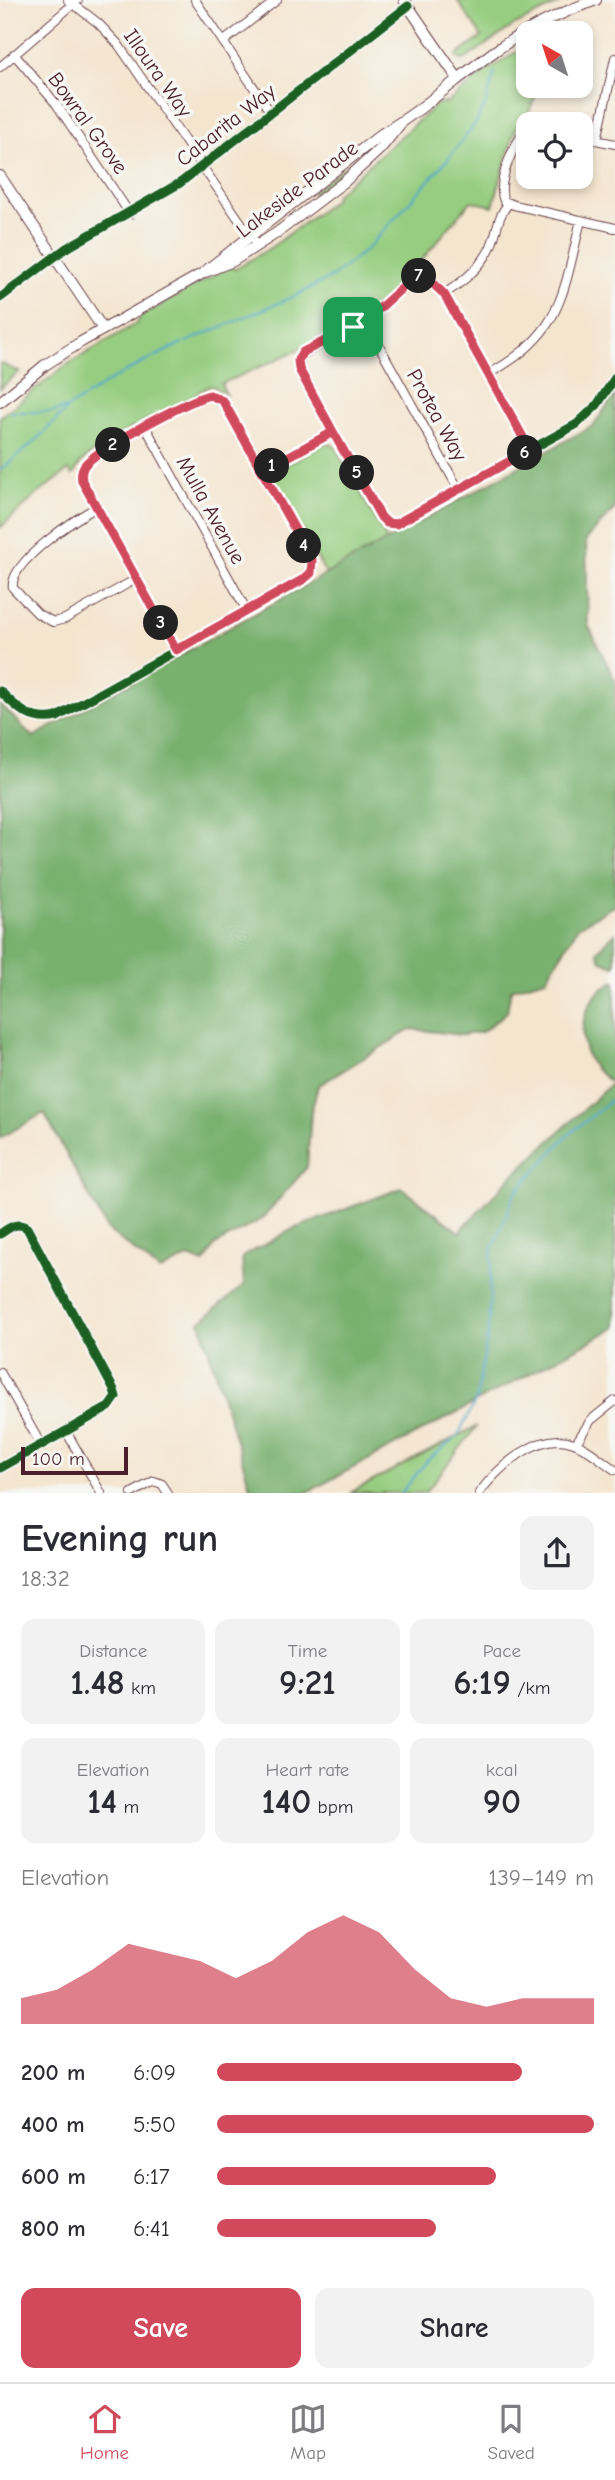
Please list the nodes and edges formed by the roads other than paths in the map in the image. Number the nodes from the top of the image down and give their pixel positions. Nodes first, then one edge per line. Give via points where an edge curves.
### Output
1 (195, 0) edge
2 (277, 0) edge
3 (596, 0) edge
4 (73, 1) edge
5 (406, 3) edge
6 (223, 42) junction
7 (15, 54) junction
8 (615, 58) edge
9 (0, 67) edge
10 (458, 79) junction
11 (271, 113) junction
12 (401, 122) junction
13 (593, 139) edge
14 (597, 140) junction
15 (615, 144) edge
16 (516, 146) edge
17 (202, 166) junction
18 (1, 181) edge
19 (508, 204) junction
20 (130, 214) junction
21 (580, 220) junction
22 (615, 228) edge
23 (250, 236) junction
24 (257, 246) junction
25 (54, 256) junction
26 (205, 272) junction
27 (444, 294) junction
28 (0, 298) edge
29 (365, 320) junction
30 (103, 329) junction
31 (488, 374) junction
32 (615, 379) edge
33 (0, 402) edge
34 (145, 426) junction
35 (333, 432) junction
36 (530, 450) junction
37 (262, 471) junction
38 (459, 490) junction
39 (96, 507) junction
40 (136, 579) junction
41 (247, 611) junction
42 (176, 650) junction
43 (0, 691) edge
44 (0, 1234) edge
45 (0, 1372) edge
46 (615, 1401) edge
47 (66, 1431) junction
48 (576, 1443) junction
49 (41, 1444) junction
50 (0, 1468) edge
51 (615, 1470) edge
52 (484, 1491) edge
53 (101, 1493) edge
54 (132, 1493) edge
55 (168, 1493) edge

1 - 6 street
2 - 6 street
3 - 10 street, Lakeside Parade via 521,34
4 - 7 street
4 - 17 street, Illoura Way via 118,44
5 - 10 street
5 - 11 street, Cabarita Way
6 - 11 street
7 - 9 street
7 - 20 street, Bowral Grove via 57,105
8 - 14 street
10 - 12 street, Lakeside Parade
11 - 17 street, Cabarita Way
12 - 23 street, Lakeside Parade
12 - 24 street, Lakeside Parade via 344,183
13 - 14 street
14 - 15 street
16 - 19 street via 502,193
17 - 20 street, Cabarita Way
17 - 23 street, Illoura Way
18 - 25 street
19 - 21 street
19 - 27 street via 499,216 489,249 462,282
20 - 25 street, Cabarita Way
21 - 22 street
21 - 31 street via 566,285 554,313 527,350
23 - 24 street, Illoura Way
23 - 26 street, Lakeside Parade
24 - 26 street, Lakeside Parade
25 - 28 street, Cabarita Way
25 - 30 street
26 - 30 street, Lakeside Parade
27 - 29 street via 427,278 414,277
27 - 31 street
29 - 35 street via 303,352 298,360
29 - 38 street, Protea Way
30 - 33 street, Lakeside Parade via 45,365
31 - 36 street
32 - 36 street via 585,418
34 - 37 street via 205,396 215,396 226,406
34 - 39 street via 83,467 82,481
34 - 41 street, Mulla Avenue
35 - 37 street
35 - 38 street via 387,523 399,523
36 - 38 street
37 - 41 street via 312,560 312,568 304,579
39 - 40 street
39 - 40 street via 34,554 15,575 13,588 52,622
40 - 42 street
41 - 42 street
42 - 43 street via 49,718 23,713
44 - 47 street via 18,1225 27,1228 115,1392 111,1405
45 - 49 street
46 - 48 street via 591,1420
47 - 49 street
47 - 53 street
48 - 51 street
48 - 52 street via 556,1441 526,1451 501,1466
49 - 50 street
54 - 55 street via 159,1480

